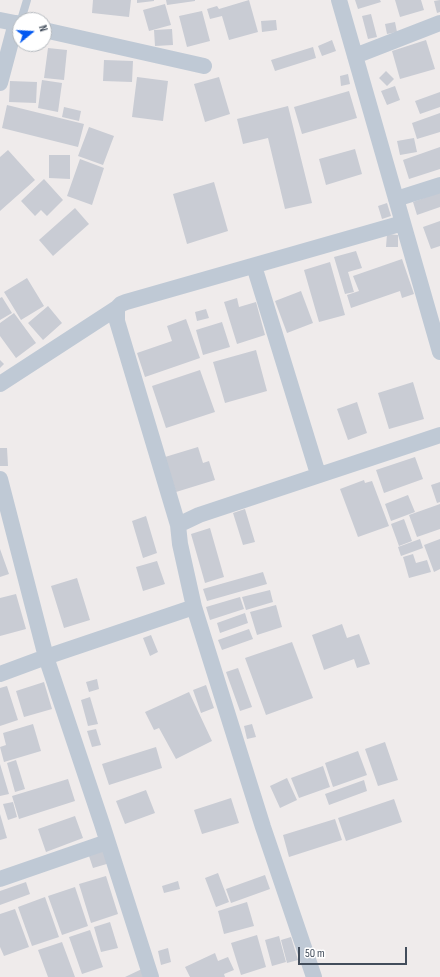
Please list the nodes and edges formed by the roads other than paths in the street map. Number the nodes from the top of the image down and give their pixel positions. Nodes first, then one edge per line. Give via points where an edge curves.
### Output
1 (27, 0) edge
2 (339, 0) edge
3 (23, 12) edge
4 (0, 20) edge
5 (12, 22) edge
6 (440, 23) edge
7 (52, 32) edge
8 (12, 45) edge
9 (355, 56) junction
10 (204, 66) dead end
11 (0, 83) edge
12 (440, 185) edge
13 (396, 199) junction
14 (403, 223) junction
15 (254, 266) junction
16 (117, 308) junction
17 (440, 352) edge
18 (0, 384) edge
19 (440, 435) edge
20 (318, 474) junction
21 (0, 479) edge
22 (178, 525) junction
23 (194, 607) junction
24 (46, 657) junction
25 (0, 674) edge
26 (107, 842) junction
27 (0, 879) edge
28 (151, 977) edge
29 (314, 977) edge

1 - 3 lane
2 - 9 street
4 - 5 street
6 - 9 street
7 - 10 street
8 - 11 street
9 - 13 street
12 - 13 street
13 - 14 street
14 - 15 street
14 - 17 street
15 - 16 street via 126,302
15 - 20 street
16 - 18 street
16 - 22 street via 119,328
19 - 20 street
20 - 22 street via 199,515
21 - 24 street
22 - 23 street
23 - 24 street
23 - 29 street via 263,827
24 - 25 street
24 - 26 street
26 - 27 street
26 - 28 street

